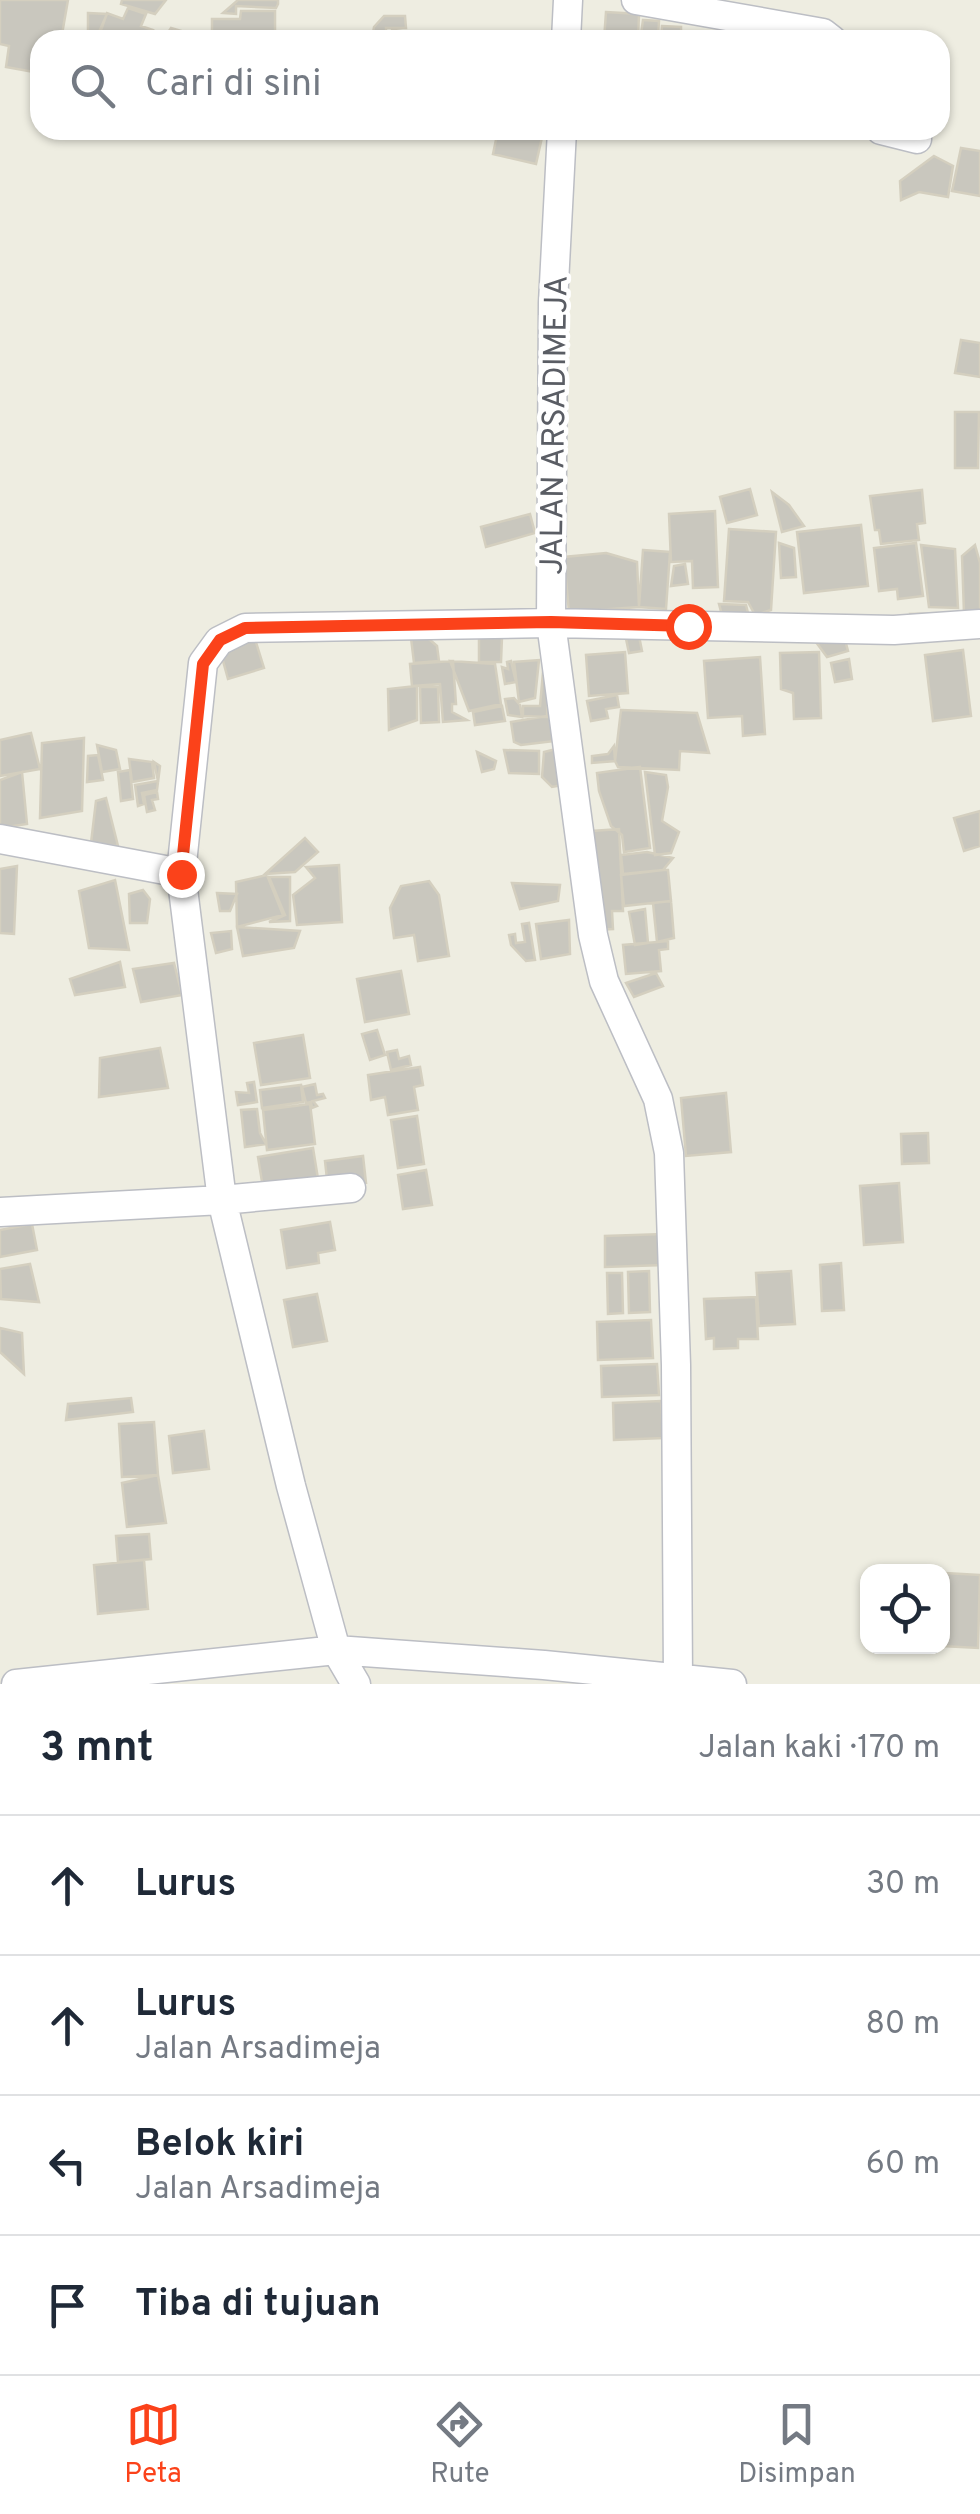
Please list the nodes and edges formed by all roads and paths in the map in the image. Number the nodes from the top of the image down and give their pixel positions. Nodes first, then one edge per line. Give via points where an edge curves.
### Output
1 (568, 0) edge
2 (636, 0) edge
3 (566, 30) edge
4 (806, 30) edge
5 (561, 140) edge
6 (551, 622) junction
7 (980, 624) edge
8 (0, 839) edge
9 (181, 874) junction
10 (351, 1188) dead end
11 (222, 1200) junction
12 (0, 1212) edge
13 (336, 1650) junction
14 (678, 1680) junction
15 (16, 1684) edge
16 (356, 1684) edge
17 (732, 1684) edge

1 - 3 street
2 - 4 street
5 - 6 street, JALAN ARSADIMEJA
6 - 7 street via 894,630
6 - 9 street, JALAN ARSADIMEJA via 245,628 220,640 203,664
6 - 14 street via 593,935 604,981 658,1099 669,1153
8 - 9 street
9 - 11 street, JALAN ARSADIMEJA
10 - 11 street
11 - 12 street
11 - 13 street, JALAN ARSADIMEJA
13 - 14 street
13 - 15 street
13 - 16 street, JALAN ARSADIMEJA
14 - 17 street

